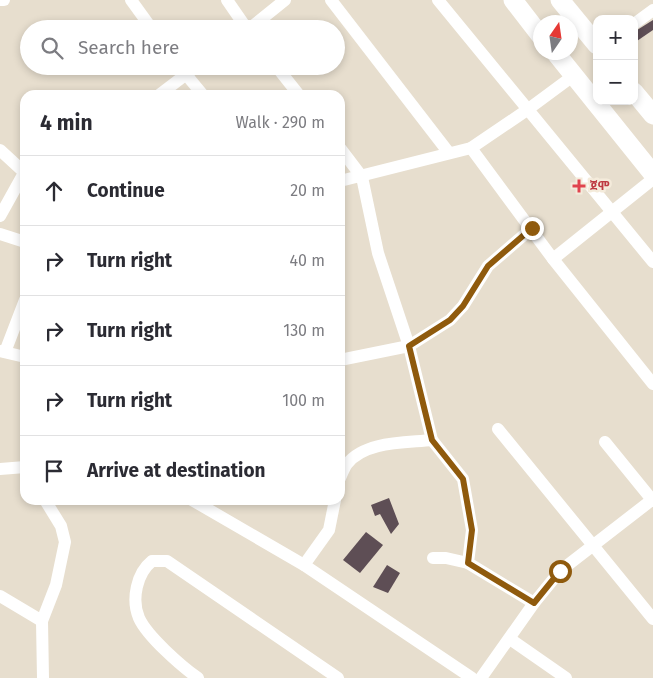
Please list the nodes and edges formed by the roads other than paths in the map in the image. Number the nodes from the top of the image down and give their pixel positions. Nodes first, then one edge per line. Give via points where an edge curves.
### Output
1 (0, 0) edge
2 (4, 0) edge
3 (130, 0) edge
4 (227, 0) edge
5 (285, 0) edge
6 (331, 0) edge
7 (438, 0) edge
8 (513, 0) edge
9 (560, 0) edge
10 (648, 0) edge
11 (653, 9) edge
12 (145, 20) edge
13 (241, 20) edge
14 (259, 20) edge
15 (638, 21) edge
16 (533, 26) edge
17 (593, 40) edge
18 (560, 60) edge
19 (178, 75) edge
20 (185, 75) edge
21 (283, 75) edge
22 (573, 76) junction
23 (164, 90) edge
24 (198, 90) edge
25 (294, 90) edge
26 (638, 97) edge
27 (528, 110) junction
28 (653, 115) edge
29 (471, 148) junction
30 (0, 150) edge
31 (449, 153) junction
32 (345, 155) edge
33 (20, 168) edge
34 (653, 174) edge
35 (362, 177) junction
36 (653, 179) edge
37 (345, 180) edge
38 (20, 182) edge
39 (614, 212) junction
40 (0, 216) edge
41 (532, 228) junction
42 (0, 234) edge
43 (20, 240) edge
44 (553, 259) junction
45 (653, 262) edge
46 (20, 311) edge
47 (409, 346) junction
48 (2, 352) edge
49 (20, 356) edge
50 (345, 359) edge
51 (653, 384) edge
52 (498, 429) dead end
53 (432, 440) junction
54 (605, 442) dead end
55 (20, 467) edge
56 (345, 468) edge
57 (0, 469) edge
58 (653, 500) edge
59 (48, 505) edge
60 (201, 505) edge
61 (334, 505) edge
62 (592, 544) junction
63 (433, 558) dead end
64 (468, 563) junction
65 (304, 565) junction
66 (0, 596) edge
67 (534, 603) junction
68 (653, 619) edge
69 (42, 621) junction
70 (510, 639) junction
71 (181, 673) edge
72 (43, 678) edge
73 (198, 678) edge
74 (338, 678) edge
75 (472, 678) edge
76 (481, 678) edge
77 (566, 678) edge

1 - 2 street
3 - 12 street
4 - 13 street
5 - 14 street
6 - 31 street
7 - 27 street
8 - 16 highway
9 - 17 highway
10 - 11 street
11 - 15 street
18 - 22 highway
19 - 23 street
20 - 24 street
21 - 25 street
22 - 27 street
22 - 34 highway
26 - 28 highway
27 - 29 street
27 - 39 street
29 - 31 street
29 - 41 street
30 - 33 street
31 - 35 street
32 - 35 street
35 - 37 street
35 - 47 street via 378,253
36 - 39 street
38 - 40 street
39 - 44 street
39 - 45 street
41 - 44 street
41 - 47 street via 488,266 463,306 450,320
42 - 43 street
44 - 51 street
46 - 48 street
47 - 50 street
47 - 53 street
48 - 49 street
52 - 62 street
53 - 56 street via 379,446 362,452
53 - 64 street via 463,479 472,530
54 - 58 street
55 - 57 street
58 - 62 street
59 - 69 street via 61,526 65,542 56,584
60 - 65 street
61 - 65 street via 329,530
62 - 67 street via 560,571
62 - 68 street
63 - 64 street
64 - 67 street
65 - 75 street
66 - 69 street
67 - 70 street
69 - 72 street
70 - 76 street
70 - 77 street
71 - 73 street
71 - 74 street via 139,618 138,581 152,561 167,560

